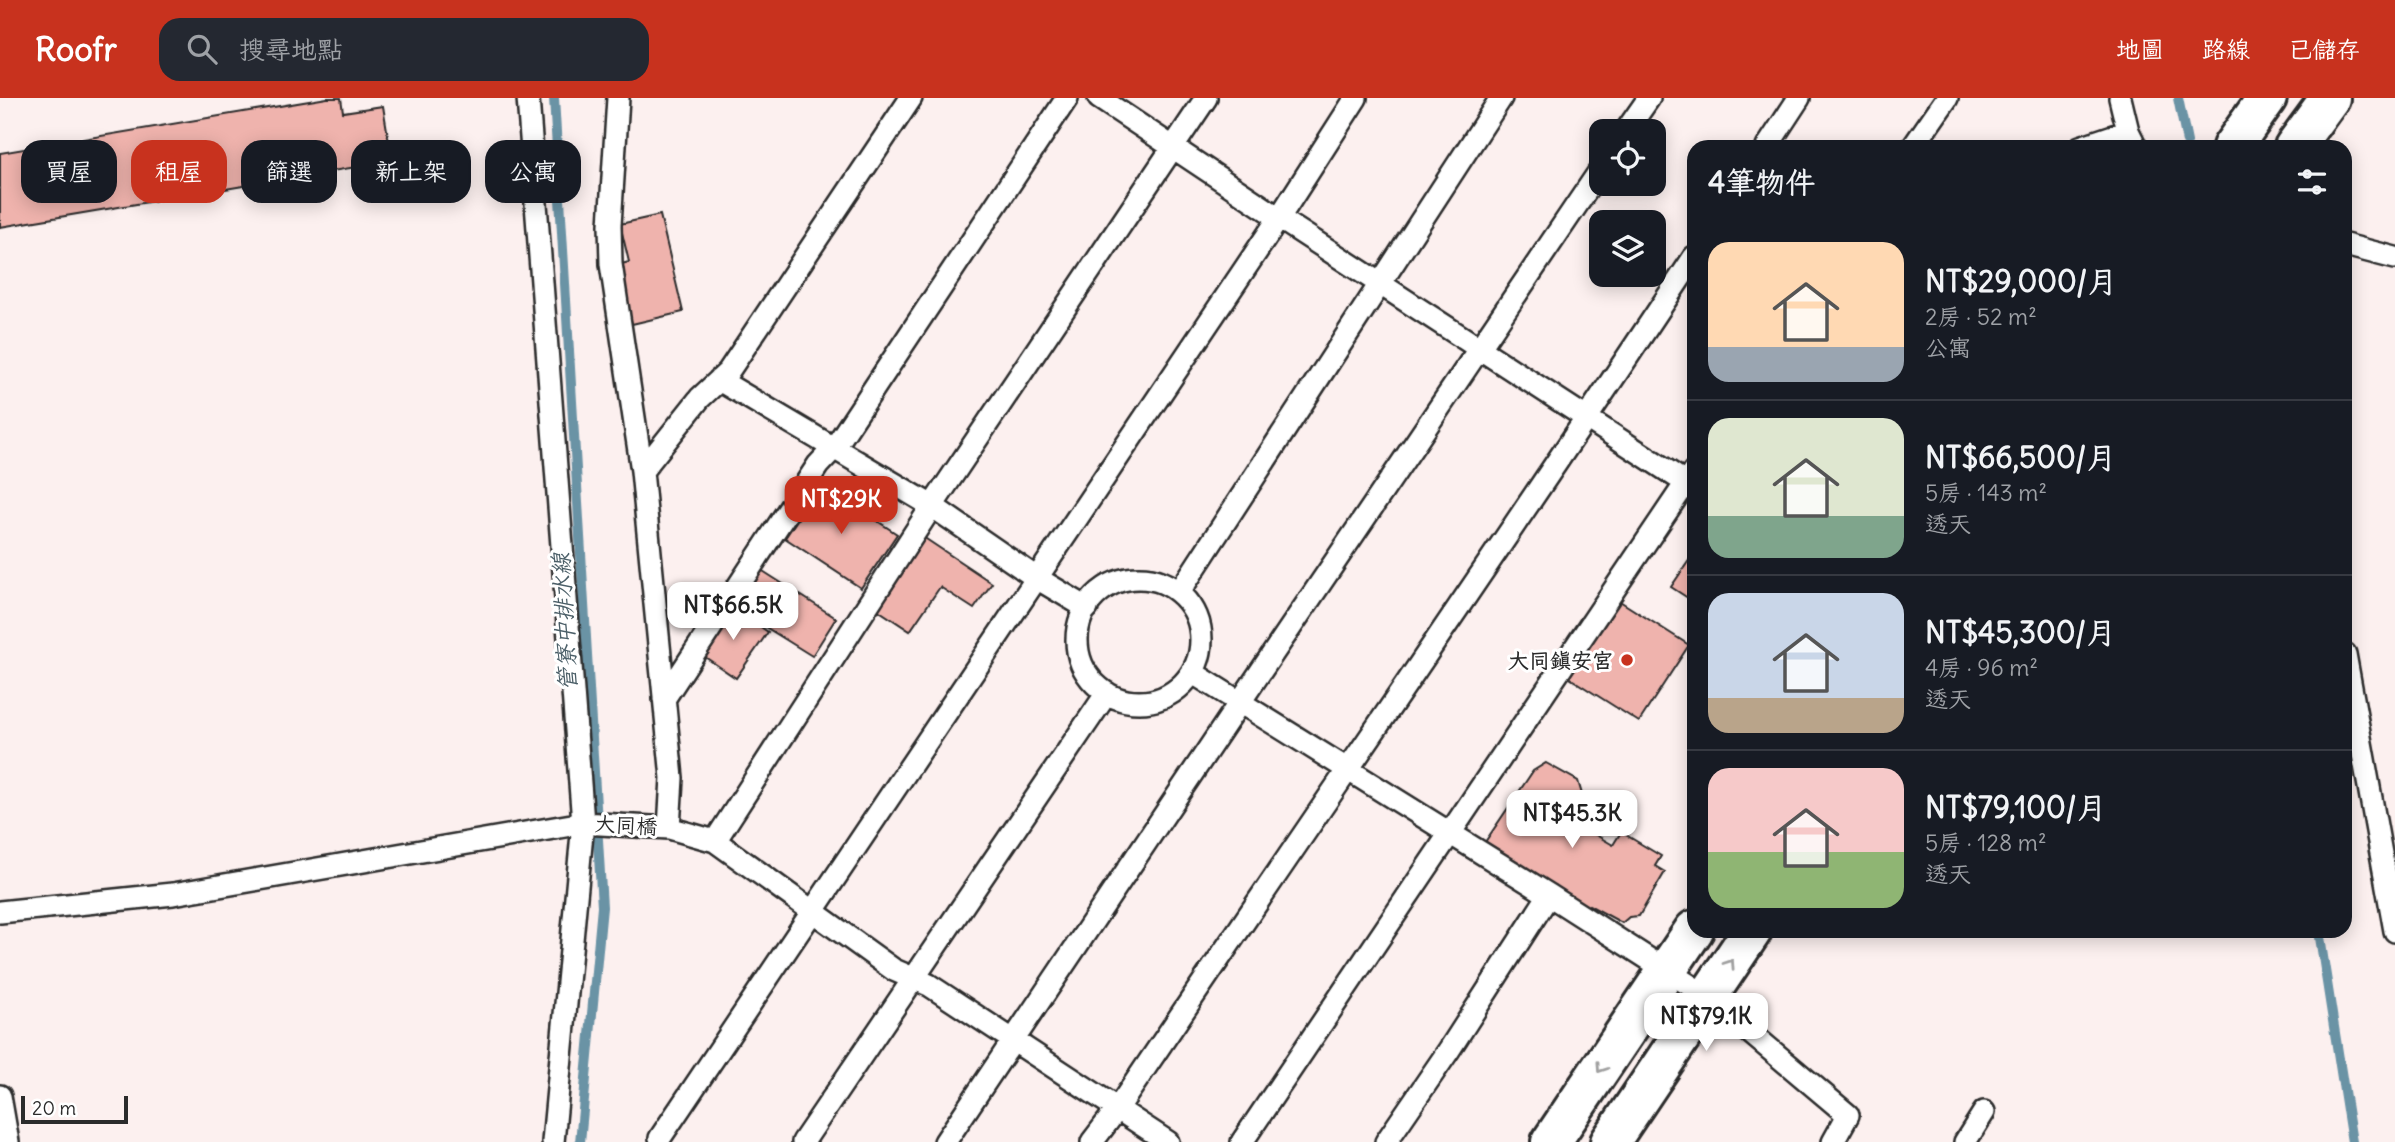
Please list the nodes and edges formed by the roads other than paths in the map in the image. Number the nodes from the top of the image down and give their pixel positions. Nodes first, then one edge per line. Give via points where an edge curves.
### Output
1 (528, 98) edge
2 (618, 98) edge
3 (911, 98) edge
4 (1067, 98) edge
5 (1099, 98) edge
6 (1206, 98) edge
7 (1356, 98) edge
8 (1502, 98) edge
9 (1649, 98) edge
10 (1799, 98) edge
11 (1947, 98) edge
12 (2120, 98) edge
13 (2267, 98) edge
14 (2330, 98) edge
15 (1634, 119) edge
16 (2132, 139) edge
17 (1772, 140) edge
18 (1918, 140) edge
19 (2237, 140) edge
20 (2299, 140) edge
21 (1173, 148) junction
22 (1589, 187) edge
23 (1279, 218) junction
24 (2352, 247) edge
25 (2395, 258) edge
26 (1687, 268) edge
27 (1380, 282) junction
28 (1481, 348) junction
29 (719, 380) junction
30 (1587, 418) junction
31 (835, 447) junction
32 (642, 471) junction
33 (1687, 478) edge
34 (1687, 486) edge
35 (932, 506) junction
36 (1035, 577) junction
37 (1180, 590) junction
38 (1087, 608) junction
39 (1193, 673) junction
40 (2352, 692) edge
41 (1107, 693) junction
42 (664, 699) junction
43 (1240, 702) junction
44 (1346, 768) junction
45 (583, 823) junction
46 (669, 828) junction
47 (1449, 832) junction
48 (716, 841) junction
49 (1549, 895) junction
50 (813, 910) junction
51 (0, 912) edge
52 (2395, 931) edge
53 (1689, 938) edge
54 (1747, 938) edge
55 (1666, 971) junction
56 (914, 979) junction
57 (1708, 997) junction
58 (1014, 1040) junction
59 (0, 1096) edge
60 (1118, 1108) junction
61 (1984, 1112) dead end
62 (660, 1138) dead end
63 (8, 1142) edge
64 (553, 1142) edge
65 (803, 1142) edge
66 (945, 1142) edge
67 (1092, 1142) edge
68 (1168, 1142) edge
69 (1242, 1142) edge
70 (1386, 1142) edge
71 (1551, 1142) edge
72 (1610, 1142) edge
73 (1833, 1142) edge
74 (1965, 1142) edge

1 - 45 lane
2 - 32 lane via 611,264
3 - 29 lane
4 - 31 lane
5 - 21 lane
6 - 21 lane
7 - 23 lane
8 - 27 lane
9 - 15 lane
10 - 17 lane
11 - 18 lane
12 - 16 lane
13 - 19 main road
14 - 20 main road
21 - 23 lane
21 - 35 lane
22 - 28 lane
23 - 27 lane
23 - 36 lane
24 - 25 lane
26 - 30 lane
27 - 28 lane
27 - 37 lane
28 - 30 lane
28 - 43 lane
29 - 31 lane
29 - 32 lane
30 - 33 lane
30 - 44 lane
31 - 35 lane
31 - 42 lane via 818,465
32 - 42 lane
34 - 47 lane
35 - 36 lane
35 - 48 lane
36 - 38 lane
36 - 50 lane
37 - 38 lane via 1156,579 1129,579 1099,592
37 - 39 lane via 1195,612 1203,638
38 - 41 lane via 1077,646 1085,673
39 - 41 lane via 1168,695 1135,702
39 - 43 lane
40 - 52 lane
41 - 56 lane
42 - 46 lane via 672,778
43 - 44 lane
43 - 58 lane
44 - 47 lane
44 - 60 lane
45 - 46 lane, 大同橋
45 - 51 lane, 大同橋 via 173,894
45 - 64 lane
46 - 48 lane, 大同橋
47 - 49 lane
47 - 69 lane
48 - 50 lane, 大同橋
49 - 55 lane
49 - 70 lane
50 - 56 lane, 大同橋 via 894,970
50 - 62 lane
53 - 55 main road
57 -> 54 main road
55 - 57 lane
55 -> 71 main road
56 - 58 lane, 大同橋
56 - 65 lane
57 - 72 main road
57 - 73 lane via 1849,1115
58 - 60 lane, 大同橋
58 - 66 lane
59 - 63 lane
60 - 67 lane
60 - 68 lane, 大同橋
61 - 74 lane

